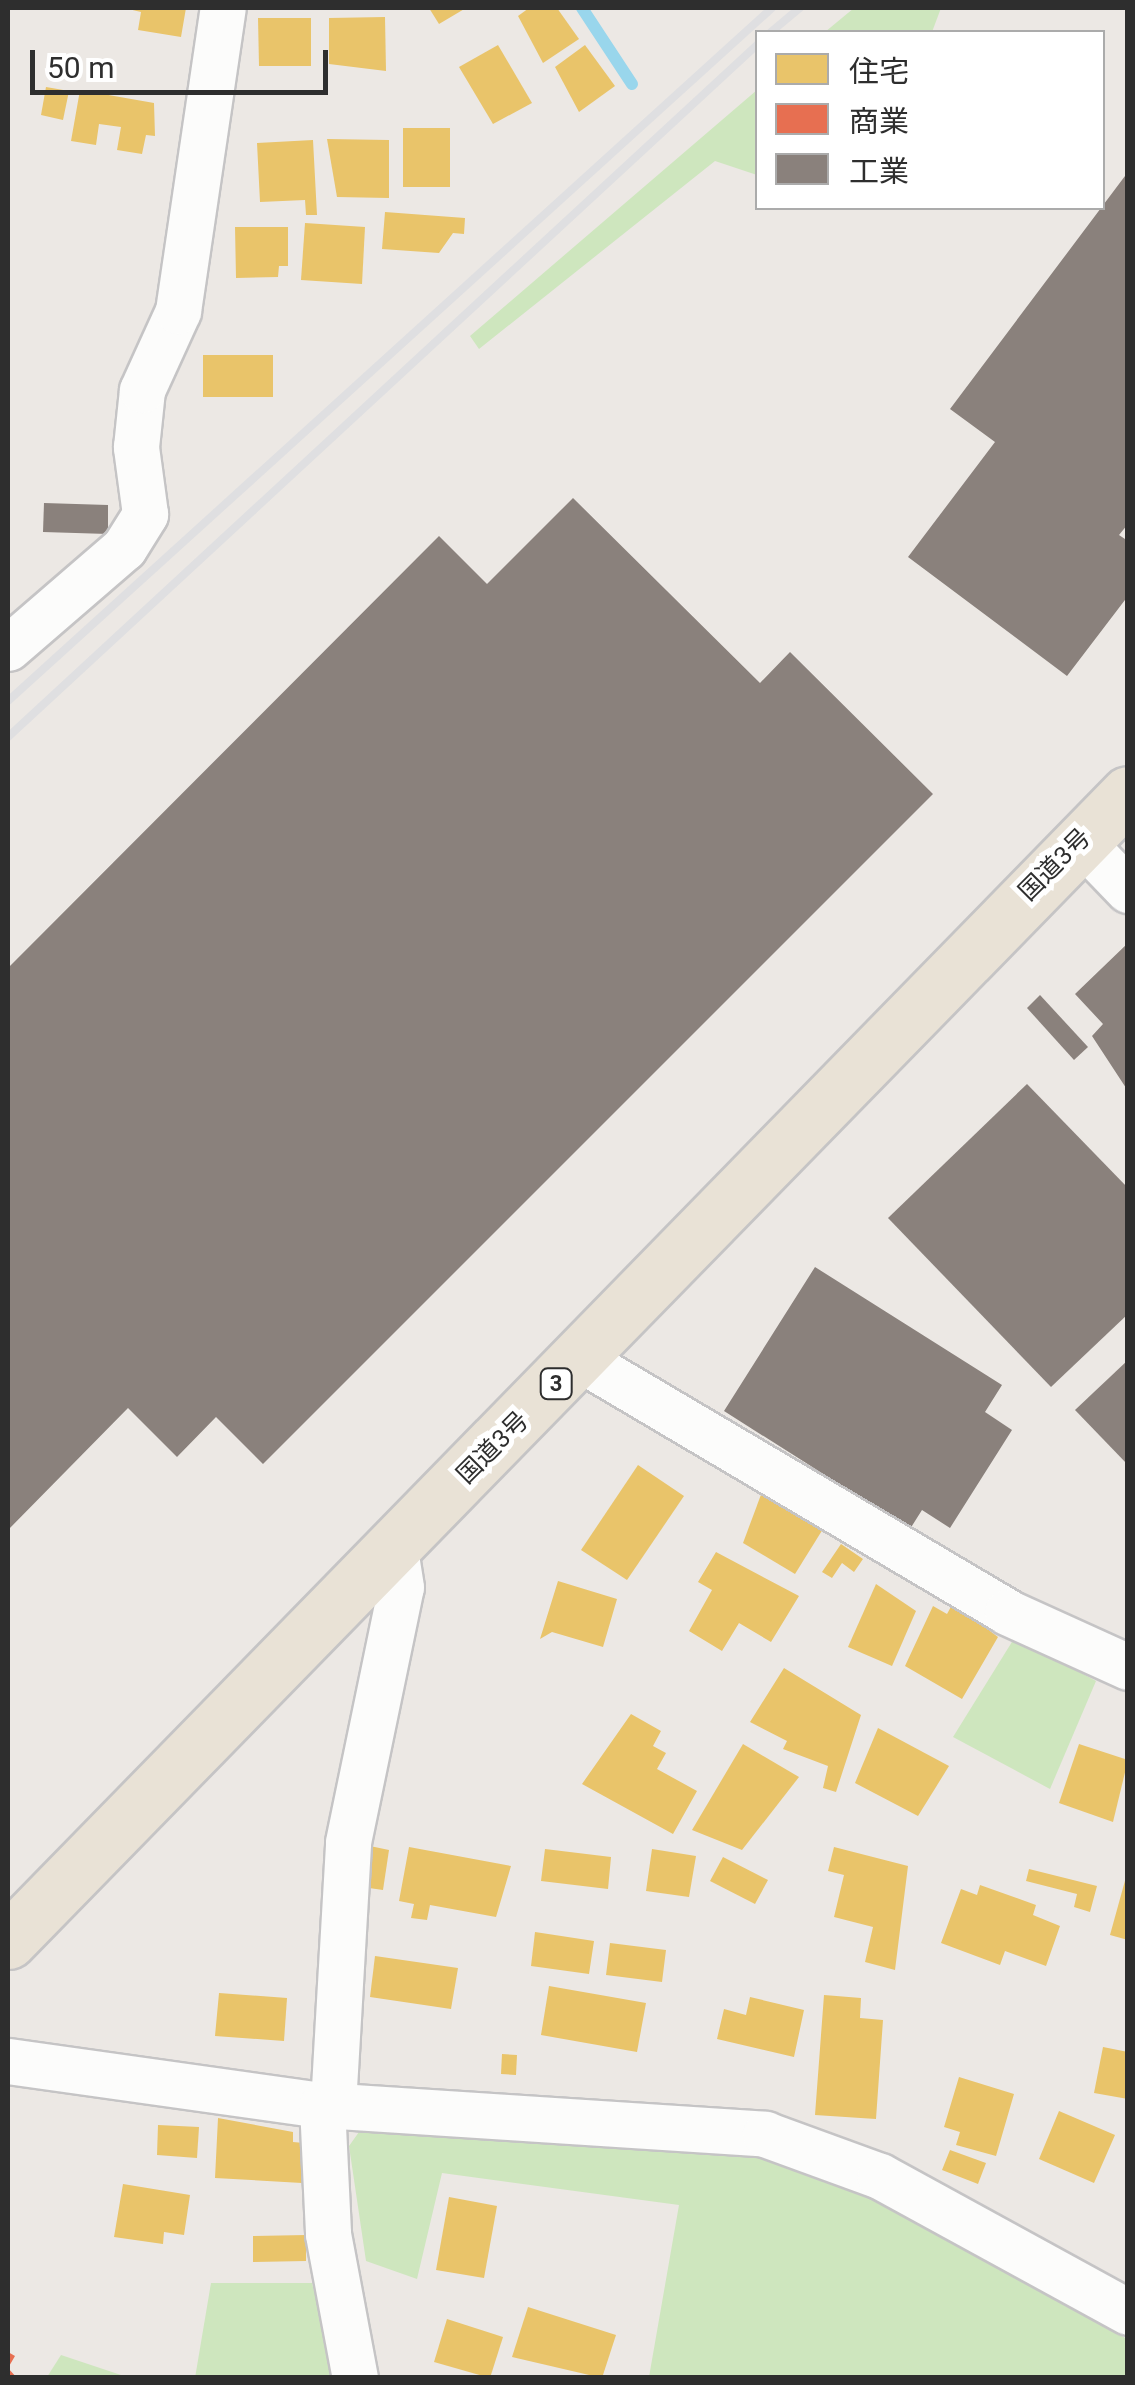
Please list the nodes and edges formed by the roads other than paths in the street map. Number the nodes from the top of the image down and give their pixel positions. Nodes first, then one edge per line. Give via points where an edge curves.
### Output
1 (224, 8) edge
2 (8, 648) edge
3 (1108, 810) edge
4 (1128, 890) edge
5 (580, 1360) junction
6 (395, 1548) junction
7 (1128, 1667) edge
8 (8, 1941) edge
9 (8, 2062) edge
10 (328, 2105) junction
11 (1128, 2312) edge
12 (354, 2378) edge

1 - 2 street via 178,310 142,390 136,447 145,514 124,548
3 - 4 street
3 - 5 highway, 国道3号 / 3
5 - 6 highway, 国道3号 / 3
5 - 7 street via 1007,1612
6 - 8 highway, 国道3号 / 3
6 - 10 street via 401,1587 348,1842
9 - 10 street
10 - 11 street via 766,2134 880,2176
10 - 12 street via 328,2234

